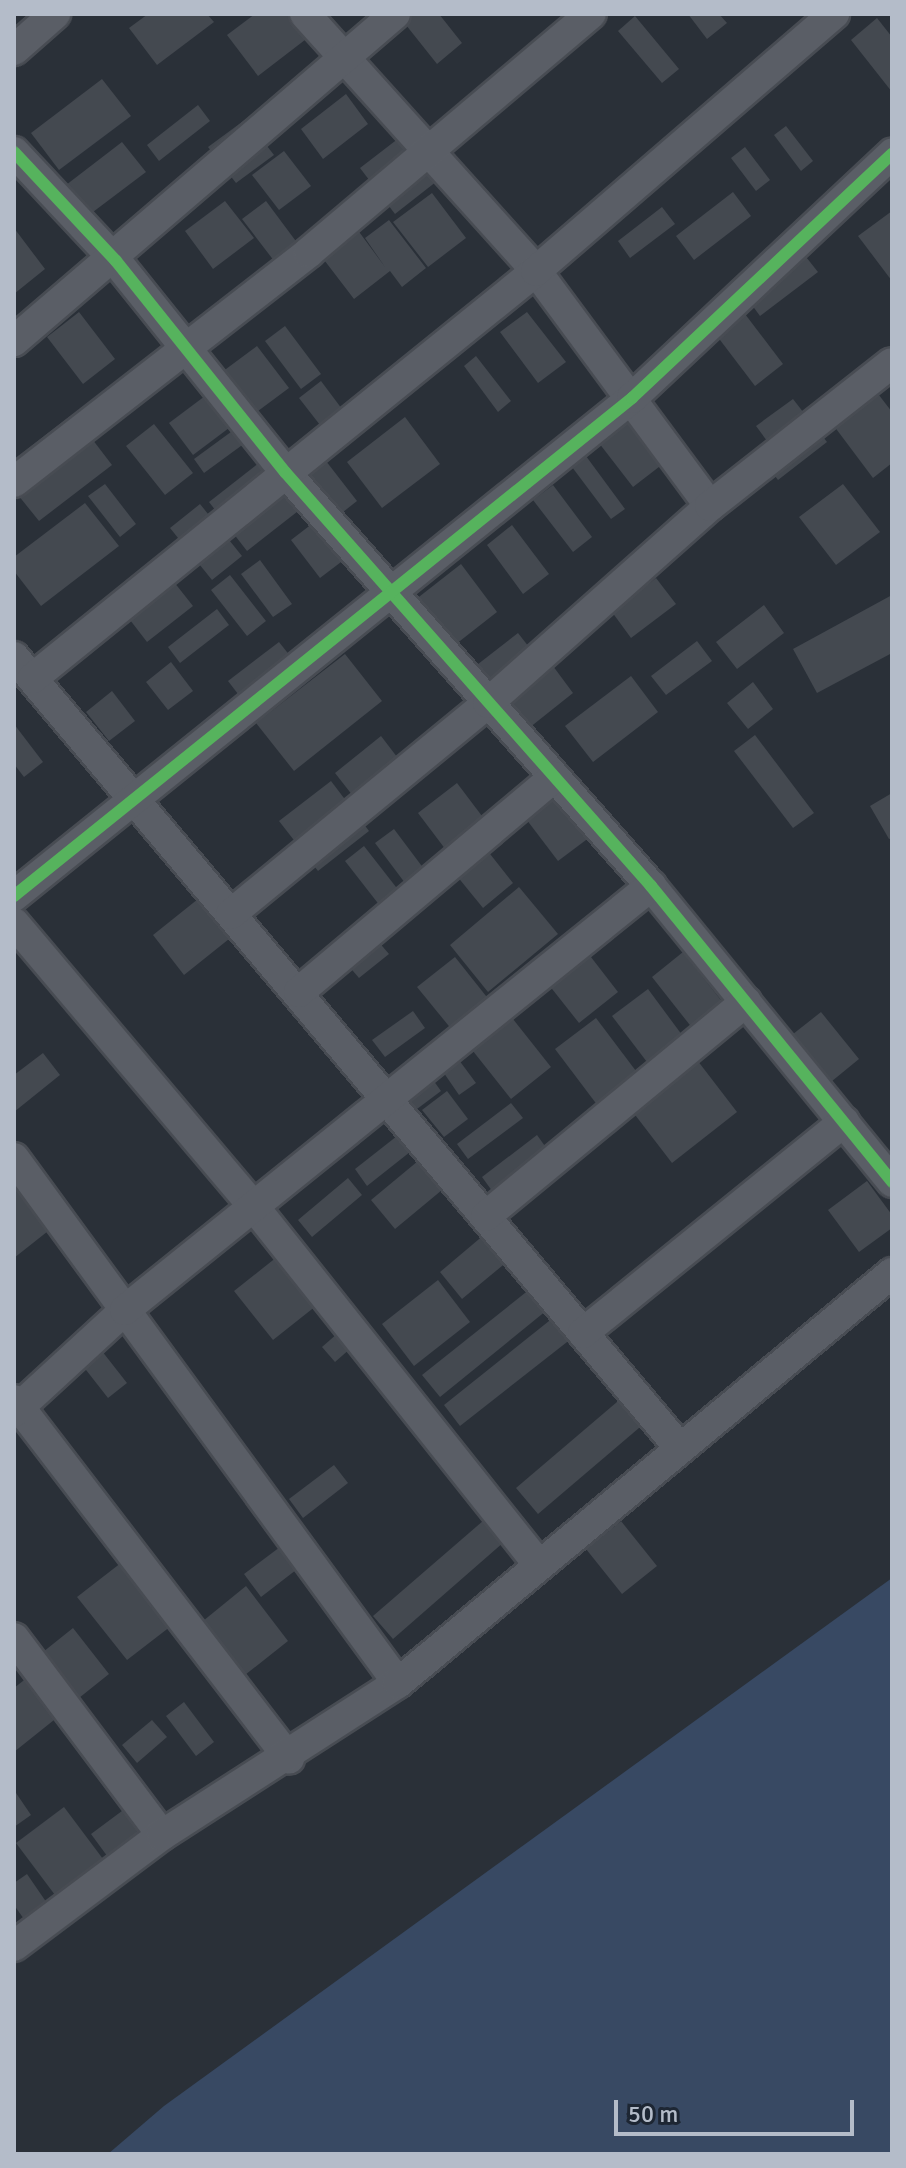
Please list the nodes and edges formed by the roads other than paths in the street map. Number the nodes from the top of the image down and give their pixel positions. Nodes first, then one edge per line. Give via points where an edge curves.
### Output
1 (55, 14) edge
2 (305, 14) edge
3 (395, 14) edge
4 (591, 14) edge
5 (834, 14) edge
6 (14, 50) edge
7 (344, 57) junction
8 (14, 152) edge
9 (430, 152) junction
10 (892, 154) edge
11 (25, 183) edge
12 (116, 261) junction
13 (536, 271) junction
14 (14, 341) edge
15 (186, 351) junction
16 (892, 363) edge
17 (632, 398) junction
18 (285, 472) junction
19 (14, 482) edge
20 (710, 506) junction
21 (390, 592) junction
22 (24, 668) edge
23 (488, 703) junction
24 (554, 777) junction
25 (135, 794) junction
26 (651, 886) junction
27 (14, 896) edge
28 (231, 914) junction
29 (14, 923) edge
30 (299, 992) junction
31 (746, 1002) junction
32 (387, 1098) junction
33 (844, 1122) junction
34 (14, 1158) edge
35 (892, 1182) edge
36 (255, 1208) junction
37 (486, 1216) junction
38 (892, 1273) edge
39 (125, 1310) junction
40 (583, 1333) junction
41 (16, 1406) edge
42 (679, 1447) junction
43 (539, 1565) junction
44 (14, 1638) edge
45 (398, 1683) junction
46 (289, 1759) junction
47 (162, 1835) junction
48 (19, 1932) edge

1 - 6 street
2 - 7 street
3 - 7 street
4 - 9 street
5 - 13 street
7 - 9 street
7 - 12 street
8 - 11 street
9 - 13 street
9 - 15 street
10 - 17 street
11 - 12 street
12 - 14 street
12 - 15 street
13 - 17 street
13 - 18 street
15 - 18 street
15 - 19 street
16 - 20 street
17 - 20 street
17 - 21 street
18 - 21 street
18 - 22 street
20 - 23 street
21 - 23 street
21 - 25 street
22 - 25 street
23 - 24 street
23 - 28 street
24 - 26 street
24 - 30 street
25 - 27 street
25 - 28 street
26 - 31 street
26 - 32 street
28 - 30 street
29 - 36 street
30 - 32 street
31 - 33 street
31 - 37 street
32 - 36 street
32 - 37 street
33 - 35 street
33 - 40 street
34 - 39 street
36 - 39 street
36 - 43 street
37 - 40 street
38 - 42 street
39 - 41 street
39 - 45 street
40 - 42 street
41 - 46 street
42 - 43 street
43 - 45 street
44 - 47 street
45 - 46 street
46 - 47 street
47 - 48 street

